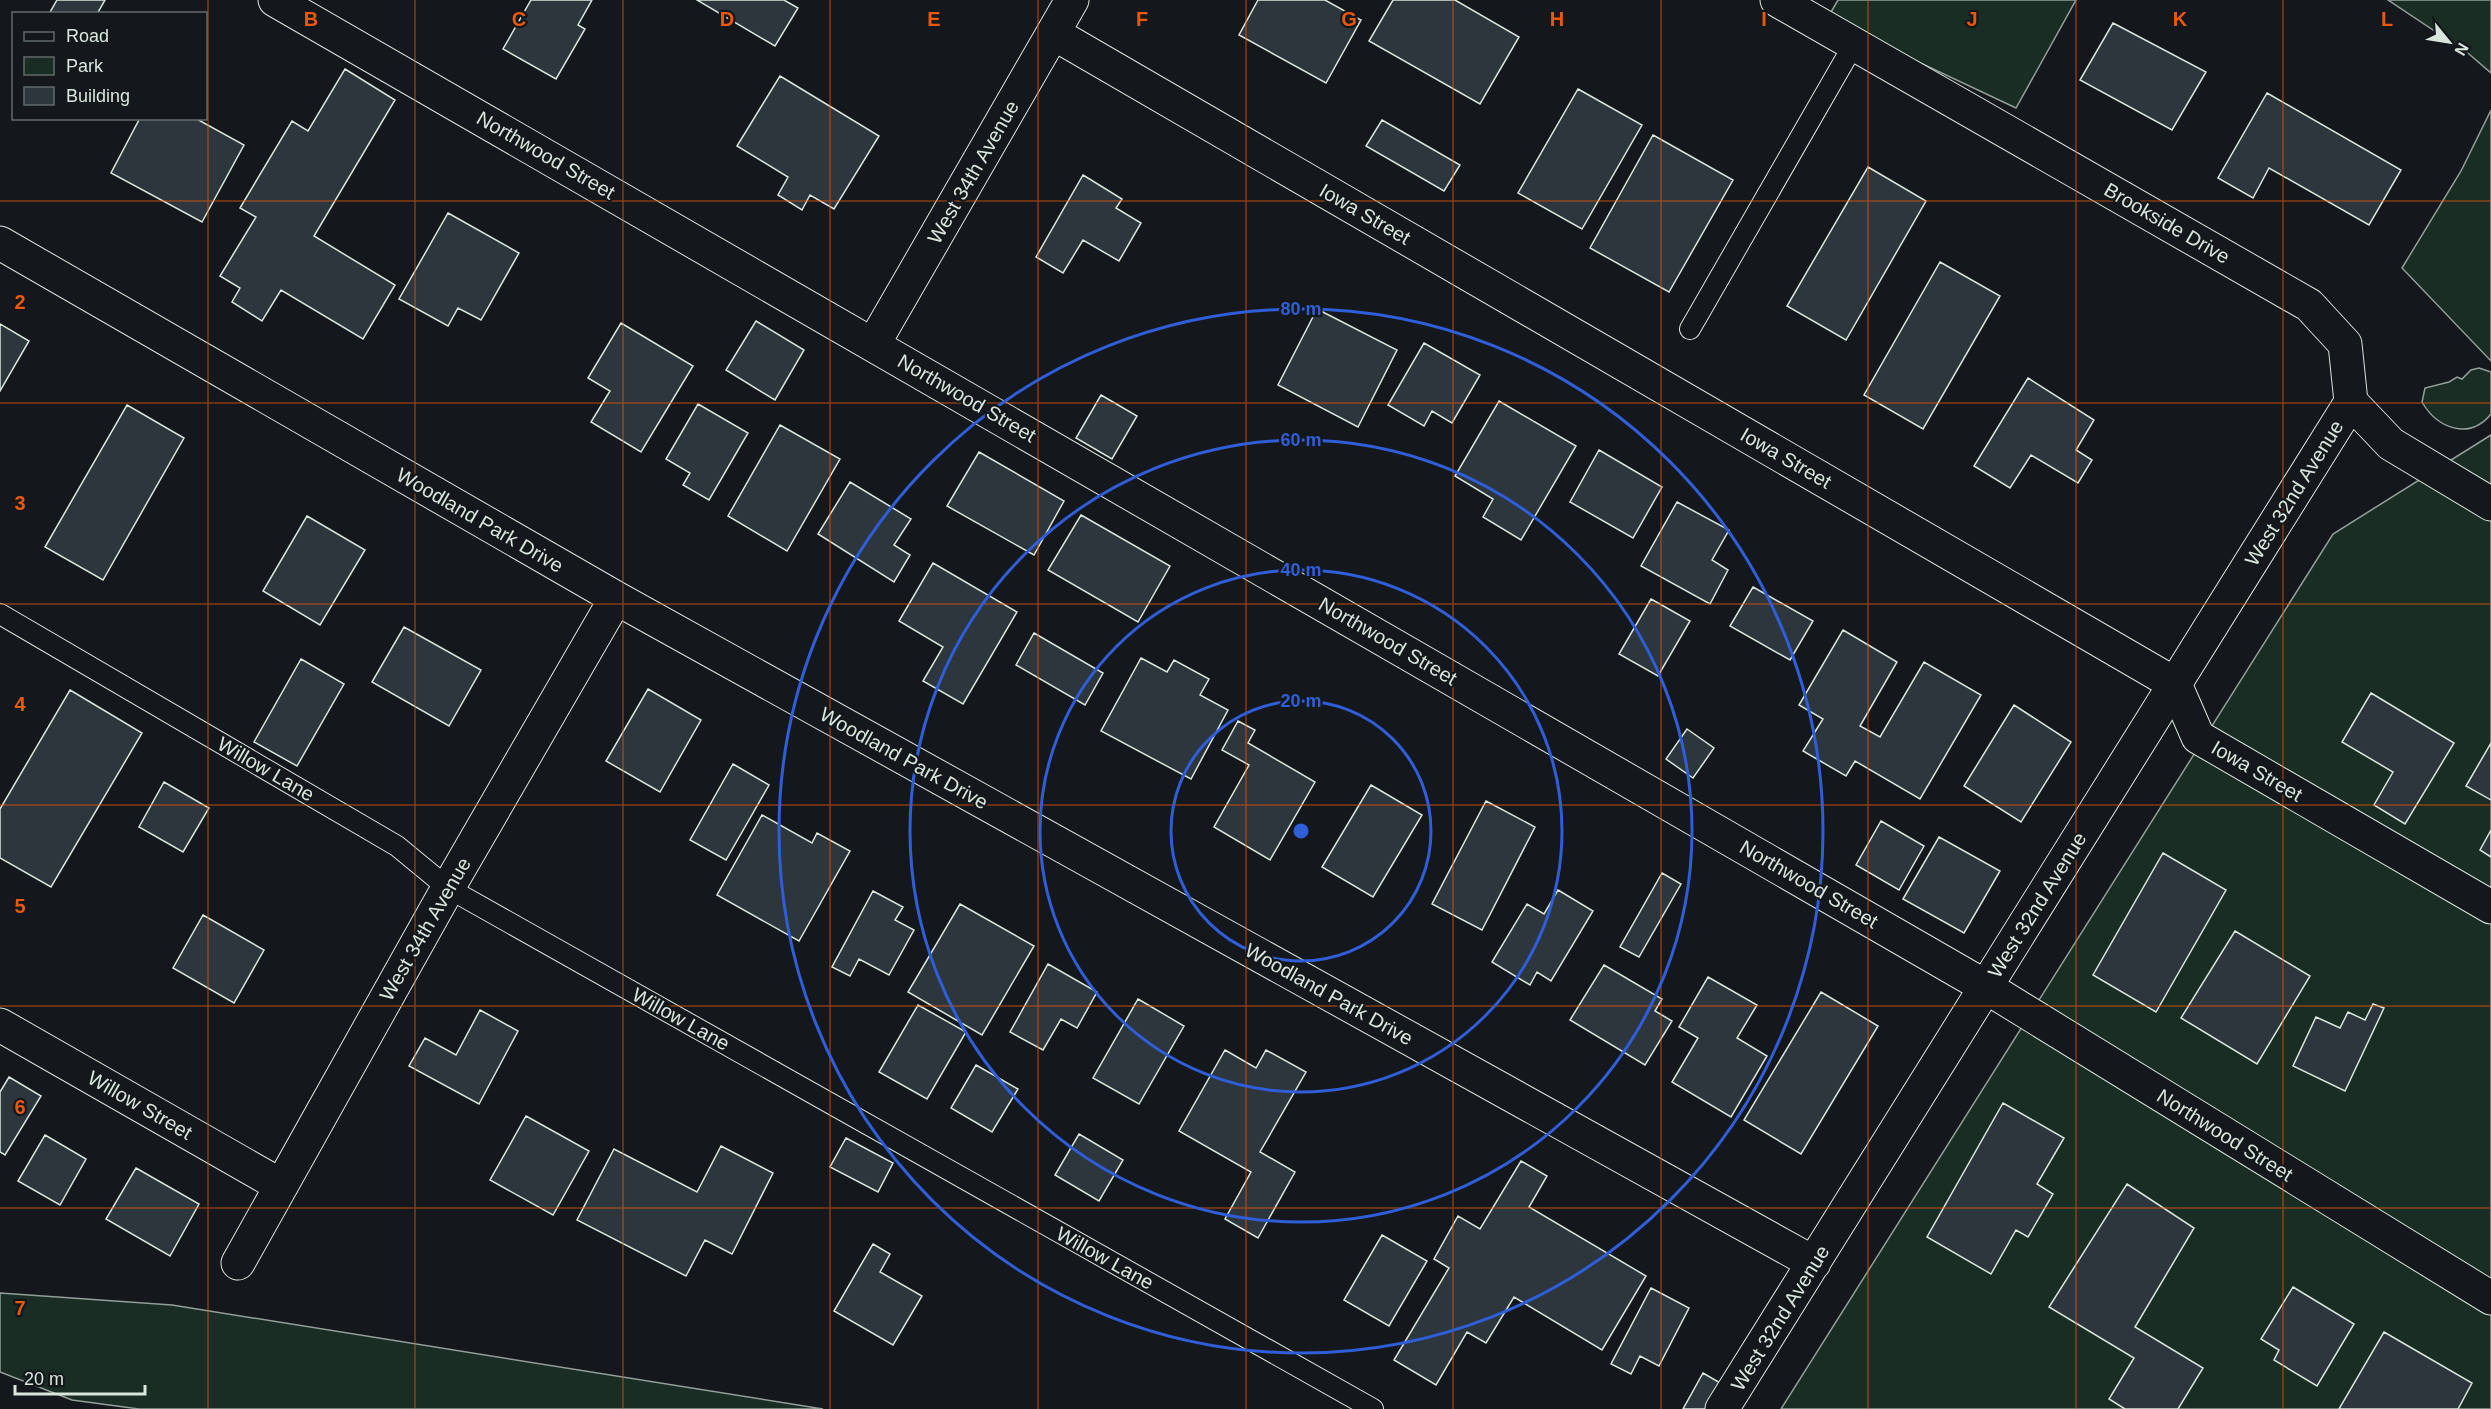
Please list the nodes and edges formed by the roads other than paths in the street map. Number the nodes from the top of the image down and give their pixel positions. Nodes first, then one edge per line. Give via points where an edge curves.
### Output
1 (276, 0) edge
2 (1072, 0) edge
3 (1777, 0) edge
4 (1053, 33) junction
5 (1854, 44) junction
6 (0, 243) edge
7 (1690, 329) dead end
8 (874, 343) junction
9 (2351, 402) junction
10 (2491, 504) edge
11 (616, 598) junction
12 (0, 614) edge
13 (2175, 684) junction
14 (448, 888) junction
15 (2491, 907) edge
16 (1986, 987) junction
17 (0, 1025) edge
18 (280, 1185) junction
19 (238, 1263) dead end
20 (1814, 1263) junction
21 (2491, 1298) edge
22 (1373, 1409) edge
23 (1722, 1409) edge

1 - 8 street, Northwood Street
2 - 4 street, West 34th Avenue
3 - 5 street, Brookside Drive
4 - 8 street, West 34th Avenue
4 - 13 street, Iowa Street
5 - 7 lane
5 - 9 street, Brookside Drive via 2309,305 2345,345
6 - 11 street, Woodland Park Drive
8 - 16 street, Northwood Street
9 - 10 street via 2391,444
9 - 13 street, West 32nd Avenue
11 - 14 street, West 34th Avenue
11 - 20 street, Woodland Park Drive
12 - 14 lane, Willow Lane via 397,846
13 - 15 street, Iowa Street via 2198,737
13 - 16 street, West 32nd Avenue
14 - 18 street, West 34th Avenue
14 - 22 lane, Willow Lane
16 - 20 street, West 32nd Avenue
16 - 21 street, Northwood Street
17 - 18 street, Willow Street
18 - 19 street, West 34th Avenue
20 - 23 street, West 32nd Avenue

